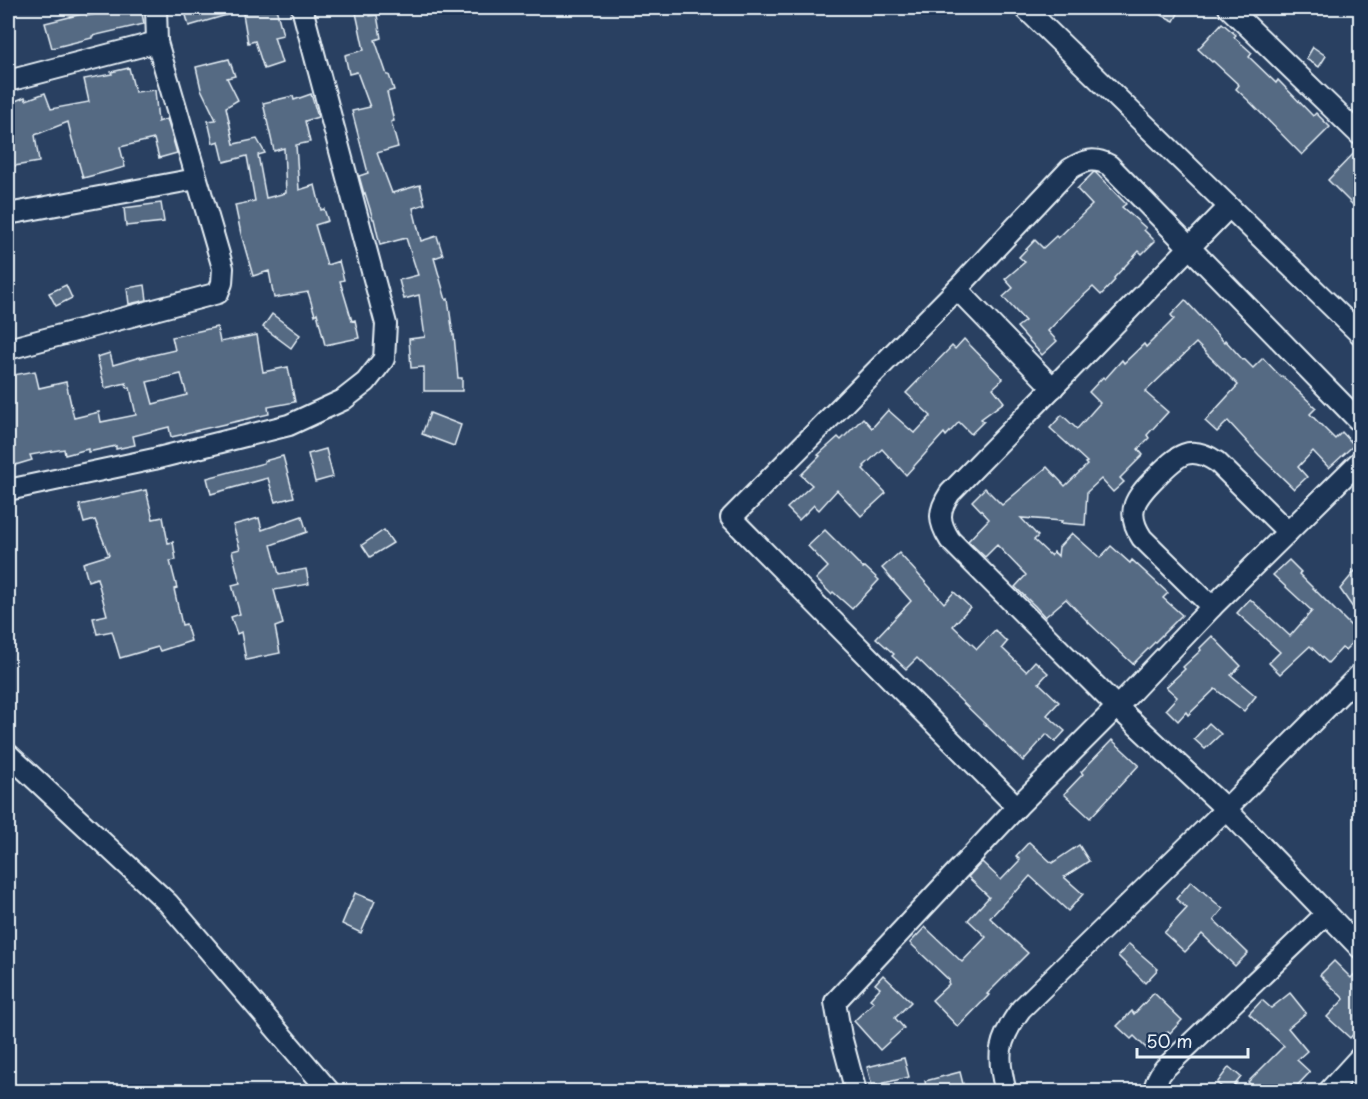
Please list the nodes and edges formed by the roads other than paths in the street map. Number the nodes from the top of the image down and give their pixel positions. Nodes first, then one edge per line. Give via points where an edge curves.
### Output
1 (156, 8) edge
2 (302, 8) edge
3 (1025, 8) edge
4 (1229, 8) edge
5 (157, 42) junction
6 (8, 81) edge
7 (1360, 135) edge
8 (196, 179) junction
9 (1230, 207) junction
10 (8, 214) edge
11 (1190, 248) junction
12 (957, 289) junction
13 (1360, 334) edge
14 (8, 349) edge
15 (1053, 388) junction
16 (1360, 422) edge
17 (1360, 461) edge
18 (8, 489) edge
19 (1288, 532) junction
20 (1212, 607) junction
21 (1360, 674) edge
22 (1117, 707) junction
23 (8, 754) edge
24 (1017, 807) junction
25 (1226, 809) junction
26 (1326, 914) junction
27 (1360, 948) edge
28 (1360, 1057) edge
29 (330, 1092) edge
30 (856, 1092) edge
31 (1006, 1092) edge
32 (1154, 1092) edge
33 (1328, 1092) edge

1 - 5 street
2 - 18 street via 386,324 384,359 366,382 343,400 289,425 154,459
3 - 9 street
4 - 7 street
5 - 6 street
5 - 8 street
8 - 10 street
8 - 14 street via 223,268 218,293
9 - 11 street
9 - 13 street
11 - 12 street via 1109,165 1089,160 1070,169
11 - 15 street
11 - 16 street
12 - 15 street
12 - 24 street via 731,518
15 - 22 street via 950,493 940,516 950,540
17 - 19 street
19 - 20 street
19 - 20 street via 1206,454 1194,452 1171,462 1135,502 1135,527
20 - 22 street
21 - 25 street
22 - 24 street
22 - 25 street
23 - 29 street via 168,903
24 - 30 street via 835,1002
25 - 26 street
25 - 31 street via 1021,1009 1002,1040 1001,1072
26 - 27 street
26 - 32 street via 1164,1069
28 - 33 street

